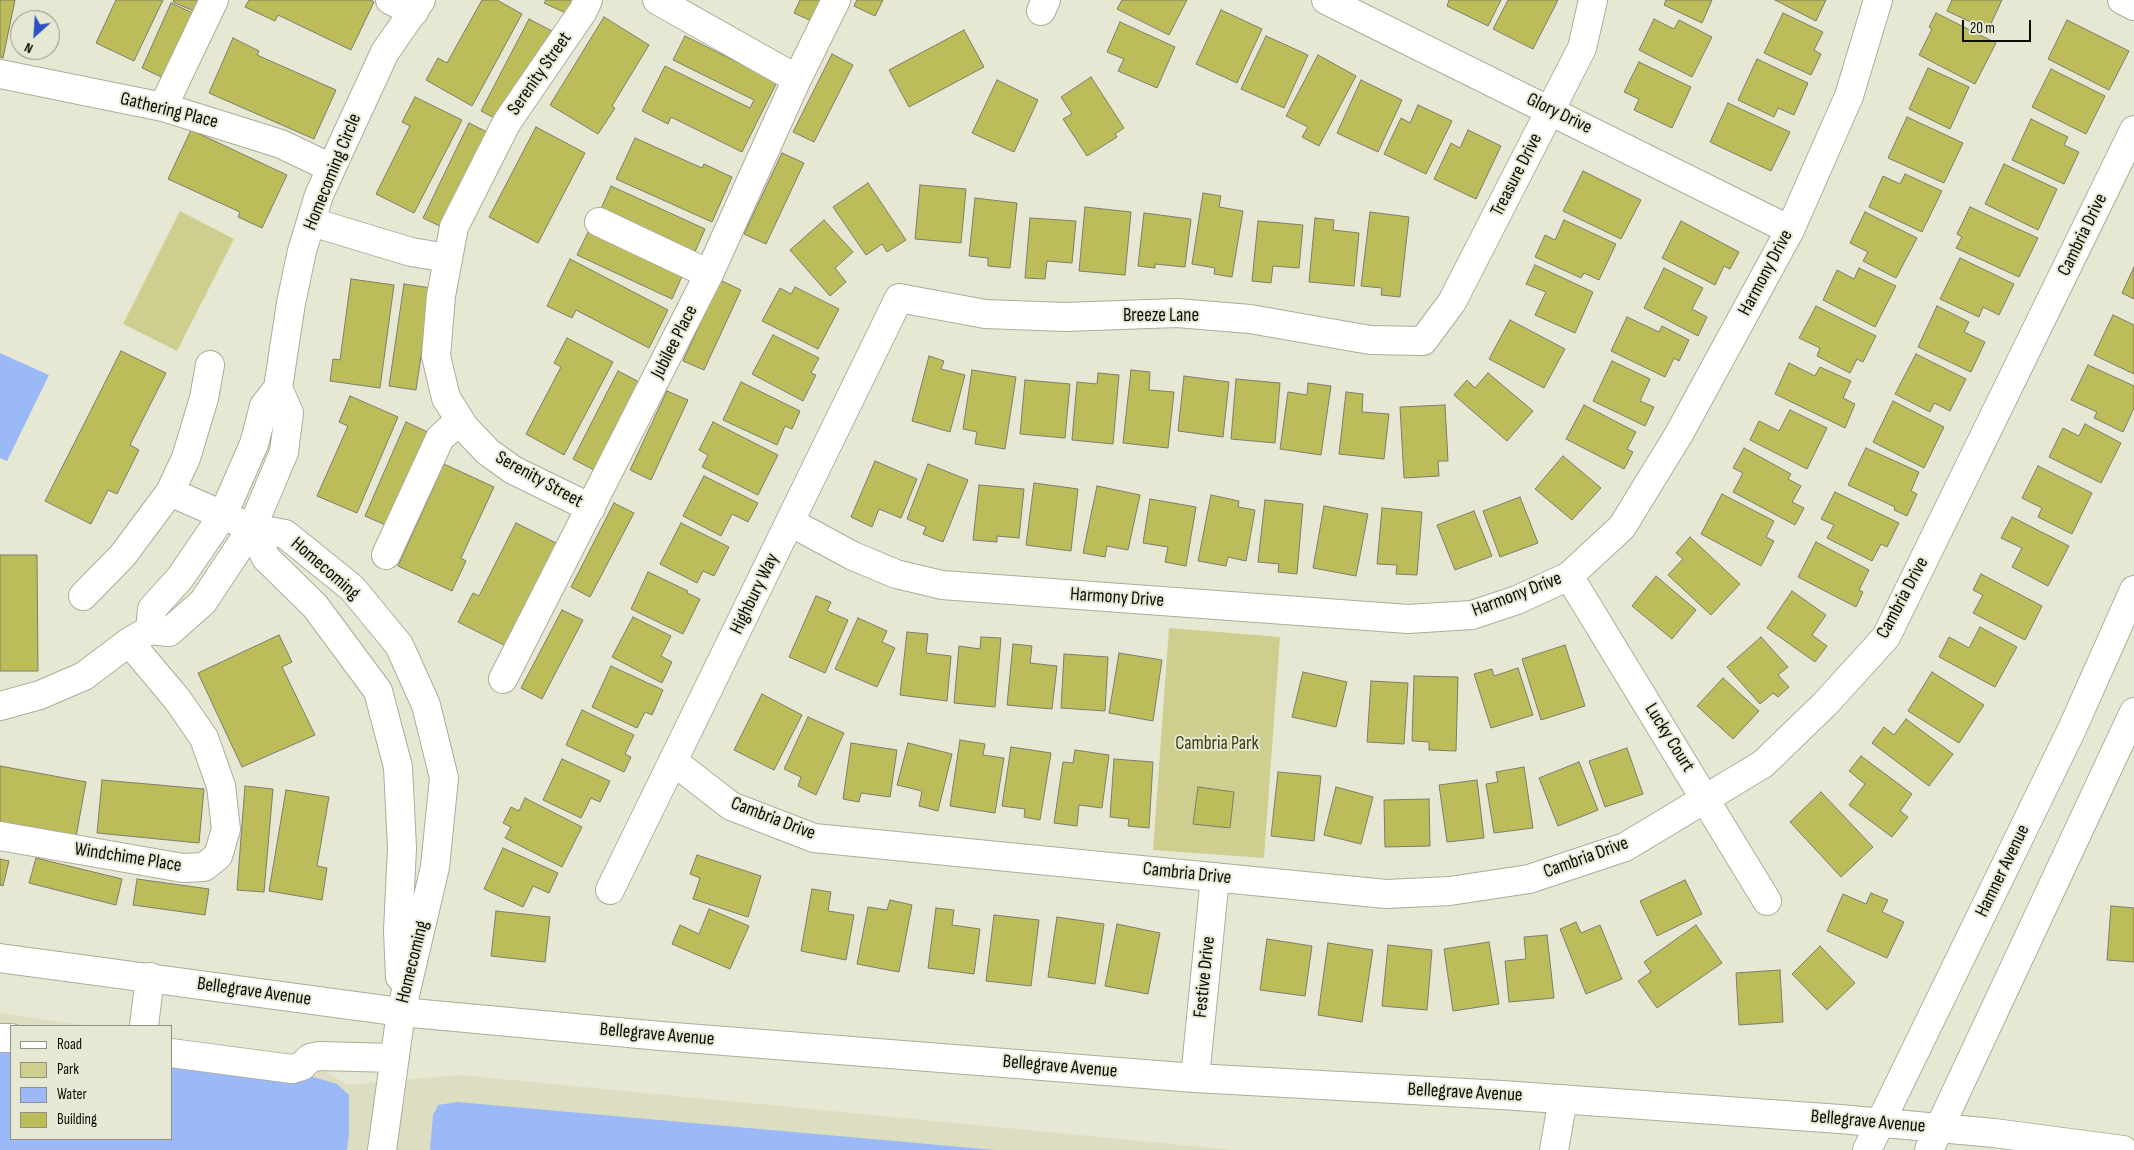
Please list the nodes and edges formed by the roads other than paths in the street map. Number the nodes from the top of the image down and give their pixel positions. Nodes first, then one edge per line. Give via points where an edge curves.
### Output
1 (214, 0) edge
2 (588, 0) edge
3 (658, 0) edge
4 (836, 0) edge
5 (1326, 0) edge
6 (1593, 0) edge
7 (1878, 0) edge
8 (2122, 0) edge
9 (408, 4) edge
10 (2134, 6) edge
11 (0, 74) edge
12 (797, 79) junction
13 (163, 107) junction
14 (1551, 110) junction
15 (2134, 130) edge
16 (332, 168) junction
17 (312, 222) junction
18 (599, 222) dead end
19 (1790, 230) junction
20 (448, 258) junction
21 (709, 274) junction
22 (899, 298) joint
23 (1423, 341) joint
24 (210, 365) dead end
25 (278, 388) junction
26 (460, 420) junction
27 (170, 492) junction
28 (591, 508) junction
29 (223, 515) junction
30 (790, 522) junction
31 (252, 528) junction
32 (386, 555) dead end
33 (1569, 576) junction
34 (2134, 590) edge
35 (83, 596) dead end
36 (140, 636) junction
37 (503, 679) dead end
38 (416, 682) junction
39 (379, 696) junction
40 (0, 706) edge
41 (2134, 712) edge
42 (673, 761) junction
43 (1706, 798) junction
44 (0, 836) edge
45 (1215, 877) junction
46 (610, 890) dead end
47 (1767, 901) dead end
48 (0, 958) edge
49 (150, 977) junction
50 (401, 1012) junction
51 (144, 1025) edge
52 (172, 1053) edge
53 (394, 1058) junction
54 (1195, 1078) junction
55 (1563, 1099) junction
56 (1881, 1122) junction
57 (1934, 1139) edge
58 (382, 1150) edge
59 (1554, 1150) edge
60 (1867, 1150) edge
61 (2123, 1150) edge

1 - 13 street
2 - 20 street, Serenity Street via 584,11 507,122 454,226
3 - 12 street
4 - 12 street, Jubilee Place
5 - 14 street, Glory Drive
6 - 14 street, Treasure Drive via 1582,48
7 - 19 street, Harmony Drive via 1849,96
8 - 10 street
9 - 16 street, Homecoming Circle
11 - 13 street, Gathering Place
12 - 21 street, Jubilee Place
13 - 16 street, Gathering Place via 281,144
14 - 19 street, Glory Drive
14 - 23 street, Treasure Drive via 1452,302
15 - 43 street, Cambria Drive via 1886,637 1826,703 1763,764
16 - 17 street, Homecoming Circle via 319,195
17 - 20 street via 411,252
17 - 25 street, Homecoming Circle via 290,303
18 - 21 street
19 - 33 street, Harmony Drive via 1679,434 1622,527
20 - 26 street, Serenity Street via 436,356 446,398
21 - 28 street, Jubilee Place
22 - 23 street, Breeze Lane via 985,314 1065,317 1177,313 1250,319 1370,340
22 - 30 street, Highbury Way
24 - 27 street via 186,458
25 - 29 street, Homecoming Circle via 264,406 254,444
25 - 31 street via 289,412 287,438
26 - 28 street, Serenity Street via 488,452 513,470
26 - 32 street via 440,438
27 - 29 street
27 - 35 street via 123,555
28 - 37 street, Jubilee Place
29 - 31 street
29 - 36 street, Homecoming Circle via 180,578 152,609
30 - 33 street, Harmony Drive via 853,556 896,574 942,585 1408,619 1472,615 1517,600
30 - 42 street, Highbury Way
31 - 36 street via 203,602 169,632
31 - 38 street, Homecoming via 285,534 352,588 399,645
31 - 39 street, Homecoming via 266,558 315,606
33 - 43 street, Lucky Court
34 - 56 street, Hamner Avenue via 2068,736
36 - 40 street via 84,676 40,695
36 - 44 street, Windchime Place via 204,738 221,786 226,829 218,856 204,867 183,868
38 - 39 street
38 - 50 street, Homecoming via 426,705 444,778 436,867
39 - 50 street, Homecoming via 398,767 402,848 398,931
41 - 57 street
42 - 45 street, Cambria Drive via 731,806 814,838
42 - 46 street, Highbury Way
43 - 45 street, Cambria Drive via 1625,847 1529,879 1450,891 1386,894
43 - 47 street, Lucky Court
45 - 54 street, Festive Drive
48 - 49 street, Bellegrave Avenue
49 - 50 street, Bellegrave Avenue
49 - 51 street
50 - 53 street
50 - 54 street, Bellegrave Avenue
52 - 53 street via 292,1069 319,1056
53 - 58 street
54 - 55 street, Bellegrave Avenue
55 - 56 street, Bellegrave Avenue
55 - 59 street
56 - 57 street, Bellegrave Avenue
56 - 60 street, Hamner Avenue
57 - 61 street, Bellegrave Avenue

